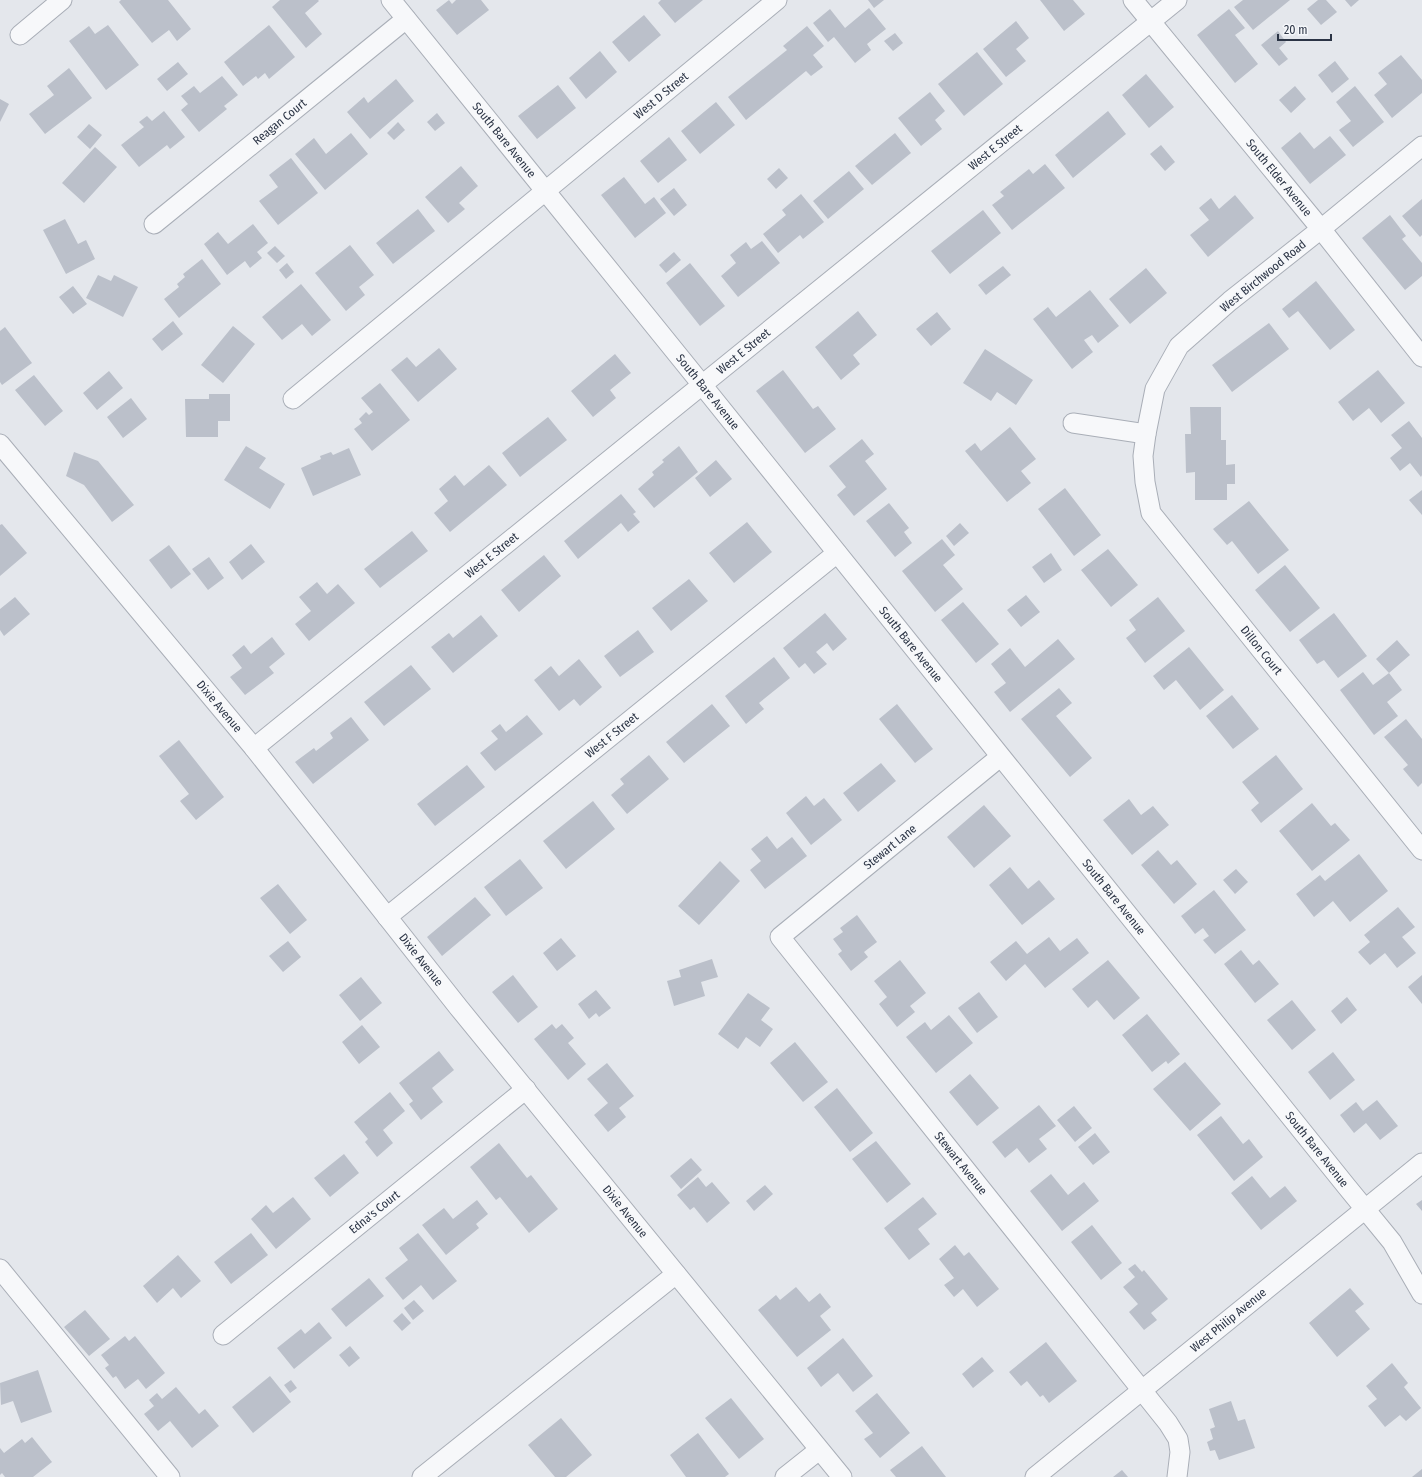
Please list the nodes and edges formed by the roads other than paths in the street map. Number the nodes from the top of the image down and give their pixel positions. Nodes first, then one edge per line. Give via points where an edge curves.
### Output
1 (62, 0) edge
2 (391, 0) edge
3 (777, 0) edge
4 (1133, 0) edge
5 (1178, 0) edge
6 (406, 19) junction
7 (1150, 22) junction
8 (20, 35) dead end
9 (1422, 146) edge
10 (546, 191) junction
11 (154, 224) dead end
12 (1321, 229) junction
13 (1422, 357) edge
14 (703, 386) junction
15 (293, 399) dead end
16 (1073, 423) dead end
17 (1146, 434) junction
18 (0, 444) edge
19 (837, 553) junction
20 (254, 748) junction
21 (1000, 757) junction
22 (1422, 850) edge
23 (388, 917) junction
24 (780, 937) joint
25 (526, 1089) junction
26 (1422, 1163) edge
27 (1364, 1209) junction
28 (0, 1269) edge
29 (676, 1274) junction
30 (1422, 1294) edge
31 (223, 1335) dead end
32 (1142, 1390) junction
33 (819, 1450) junction
34 (170, 1477) edge
35 (422, 1477) edge
36 (785, 1477) edge
37 (842, 1477) edge
38 (1035, 1477) edge
39 (1177, 1477) edge

1 - 8 street
2 - 6 street, South Bare Avenue
3 - 10 street, West D Street
4 - 7 street, South Elder Avenue
5 - 7 street, West E Street
6 - 10 street, South Bare Avenue
6 - 11 street, Reagan Court
7 - 12 street, South Elder Avenue
7 - 14 street, West E Street
9 - 12 street, West Birchwood Road
10 - 14 street, South Bare Avenue
10 - 15 street, West D Street
12 - 13 street, South Elder Avenue
12 - 17 street, West Birchwood Road via 1230,301 1179,346 1154,389
14 - 19 street, South Bare Avenue
14 - 20 street, West E Street
16 - 17 street
17 - 22 street, Dillon Court via 1143,456 1151,513
18 - 20 street, Dixie Avenue
19 - 21 street, South Bare Avenue
19 - 23 street, West F Street
20 - 23 street, Dixie Avenue
21 - 24 street, Stewart Lane
21 - 27 street, South Bare Avenue
23 - 25 street, Dixie Avenue
24 - 32 street, Stewart Avenue
25 - 29 street, Dixie Avenue
25 - 31 street, Edna's Court
26 - 27 street, West Philip Avenue
27 - 30 street, South Bare Avenue via 1392,1242
27 - 32 street, West Philip Avenue
28 - 34 street
29 - 33 street, Dixie Avenue
29 - 35 street
32 - 38 street, West Philip Avenue
32 - 39 street, Stewart Avenue via 1178,1439 1180,1452
33 - 36 street
33 - 37 street, Dixie Avenue

